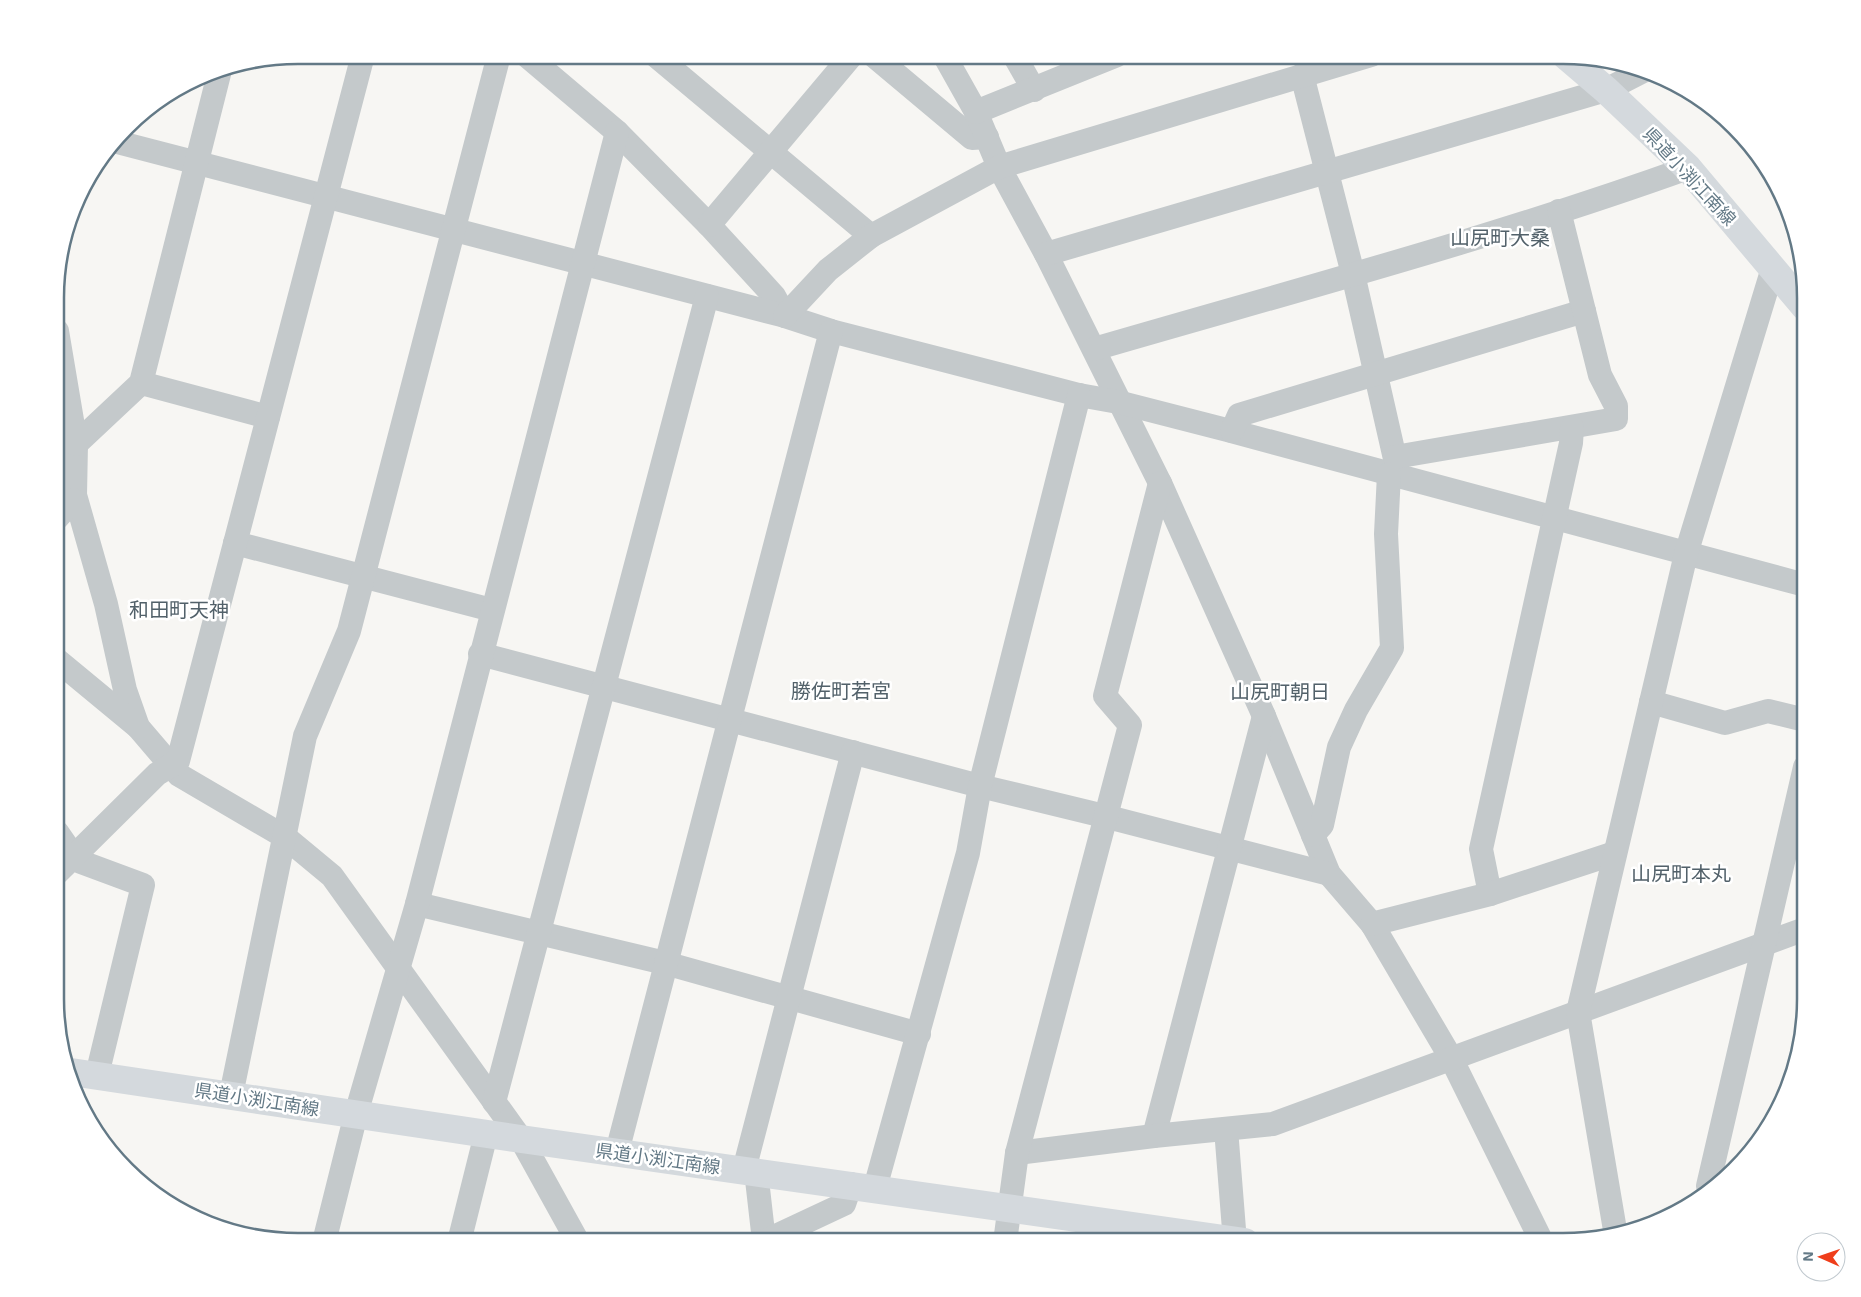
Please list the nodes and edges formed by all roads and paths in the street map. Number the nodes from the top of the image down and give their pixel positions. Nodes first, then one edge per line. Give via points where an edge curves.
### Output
1 (361, 64) edge
2 (497, 64) edge
3 (543, 64) edge
4 (666, 64) edge
5 (844, 64) edge
6 (884, 64) edge
7 (949, 64) edge
8 (1019, 64) edge
9 (1092, 64) edge
10 (1340, 64) edge
11 (1575, 64) edge
12 (1302, 75) junction
13 (1635, 75) edge
14 (218, 78) edge
15 (1034, 90) junction
16 (1606, 90) junction
17 (976, 112) junction
18 (617, 132) junction
19 (987, 137) junction
20 (122, 143) edge
21 (771, 151) junction
22 (196, 162) junction
23 (999, 167) junction
24 (1688, 168) junction
25 (1327, 171) junction
26 (327, 196) junction
27 (1559, 211) junction
28 (709, 225) junction
29 (453, 229) junction
30 (871, 236) junction
31 (1046, 254) junction
32 (583, 263) junction
33 (1773, 268) junction
34 (1353, 274) junction
35 (707, 296) junction
36 (1797, 296) edge
37 (1584, 311) junction
38 (785, 316) junction
39 (831, 331) junction
40 (1094, 349) junction
41 (64, 373) edge
42 (1376, 376) junction
43 (140, 383) junction
44 (1080, 395) junction
45 (1118, 402) junction
46 (268, 417) junction
47 (1572, 428) junction
48 (1232, 431) junction
49 (76, 444) junction
50 (1394, 469) junction
51 (1160, 483) junction
52 (69, 496) edge
53 (1554, 518) junction
54 (235, 543) junction
55 (1686, 554) junction
56 (362, 577) junction
57 (1797, 583) edge
58 (492, 610) junction
59 (480, 654) junction
60 (64, 666) edge
61 (605, 687) junction
62 (1651, 702) junction
63 (1264, 716) junction
64 (1797, 718) edge
65 (728, 719) junction
66 (138, 727) junction
67 (852, 752) junction
68 (169, 766) junction
69 (980, 786) junction
70 (1797, 804) edge
71 (1104, 816) junction
72 (1313, 835) junction
73 (283, 836) junction
74 (1230, 849) junction
75 (1615, 854) junction
76 (66, 865) edge
77 (1329, 874) junction
78 (1490, 894) junction
79 (417, 904) junction
80 (1372, 924) junction
81 (1797, 932) edge
82 (540, 933) junction
83 (1763, 944) junction
84 (665, 963) junction
85 (398, 969) junction
86 (789, 997) junction
87 (1578, 1012) junction
88 (919, 1034) junction
89 (1451, 1058) junction
90 (84, 1073) edge
91 (231, 1095) junction
92 (494, 1102) junction
93 (356, 1114) junction
94 (1226, 1129) junction
95 (486, 1134) junction
96 (1154, 1136) junction
97 (520, 1139) junction
98 (616, 1152) junction
99 (1017, 1154) junction
100 (750, 1170) junction
101 (1709, 1183) edge
102 (863, 1186) junction
103 (1009, 1208) junction
104 (1614, 1228) edge
105 (326, 1233) edge
106 (462, 1233) edge
107 (573, 1233) edge
108 (762, 1233) edge
109 (804, 1233) edge
110 (1006, 1233) edge
111 (1182, 1233) edge
112 (1237, 1233) edge
113 (1538, 1233) edge

1 - 26 street
2 - 29 street
3 - 18 street
4 - 21 street
5 - 21 street
6 - 19 street via 972,138
7 - 17 street
8 - 15 street
9 - 15 street
10 - 12 street
11 - 16 main road, 県道小渕江南線
12 - 23 street
12 - 25 street
13 - 16 street
14 - 22 street
15 - 17 street
16 - 24 main road, 県道小渕江南線
16 - 25 street
17 - 19 street
18 - 28 street
18 - 32 street
19 - 23 street
20 - 22 street
21 - 28 street
21 - 30 street
22 - 26 street
22 - 43 street
23 - 30 street
23 - 31 street
24 - 27 street
24 - 33 main road, 県道小渕江南線
25 - 31 street
25 - 34 street
26 - 29 street
26 - 46 street
27 - 34 street
27 - 37 street
28 - 38 street via 774,296
29 - 32 street
29 - 56 street
30 - 38 street via 828,270
31 - 40 street
32 - 35 street
32 - 58 street
33 - 36 main road, 県道小渕江南線
33 - 55 street
34 - 40 street
34 - 42 street
35 - 38 street
35 - 61 street
37 - 42 street
37 - 47 street via 1600,375 1616,406 1616,419
38 - 39 street
39 - 44 street
39 - 65 street
40 - 45 street
41 - 49 street
42 - 48 street via 1239,415
42 - 50 street
43 - 46 street
43 - 49 street
44 - 45 street
44 - 69 street
45 - 48 street
45 - 51 street
46 - 54 street
47 - 50 street
47 - 53 street
48 - 50 street
49 - 52 street via 75,495
50 - 53 street
50 - 72 street via 1386,534 1392,648 1339,746 1322,825
51 - 63 street
51 - 71 street via 1105,696 1130,725
52 - 66 street via 106,604 125,690
53 - 55 street
53 - 78 street via 1481,849
54 - 56 street
54 - 68 street via 178,760
55 - 57 street
55 - 62 street
56 - 58 street
56 - 73 street via 348,631 305,736
58 - 59 street
59 - 61 street
59 - 79 street
60 - 66 street
61 - 65 street
61 - 82 street
62 - 64 street via 1725,723 1768,711
62 - 75 street
63 - 72 street
63 - 74 street
65 - 67 street
65 - 84 street
66 - 68 street
67 - 69 street
67 - 86 street
68 - 73 street
68 - 76 street via 157,774
69 - 71 street
69 - 88 street via 968,853
70 - 83 street
71 - 74 street
71 - 99 street
72 - 77 street
73 - 85 street via 332,876
73 - 91 street
74 - 77 street
74 - 96 street
75 - 78 street
75 - 87 street
76 - 90 street via 81,862 143,885
77 - 80 street
78 - 80 street
79 - 82 street
79 - 85 street
80 - 89 street
81 - 83 street
82 - 84 street
82 - 92 street
83 - 87 street
83 - 101 street
84 - 86 street
84 - 98 street
85 - 92 street
85 - 93 street
86 - 88 street
86 - 100 street
87 - 89 street
87 - 104 street
88 - 102 street
89 - 94 street via 1273,1124
89 - 113 street
90 - 91 main road, 県道小渕江南線
91 - 93 main road, 県道小渕江南線
92 - 97 street
93 - 95 main road, 県道小渕江南線
93 - 105 street
94 - 96 street
94 - 112 street
95 - 97 main road, 県道小渕江南線
95 - 106 street
96 - 99 street
97 - 98 main road, 県道小渕江南線
97 - 107 street
98 - 100 main road, 県道小渕江南線
99 - 103 street
100 - 102 main road, 県道小渕江南線
100 - 108 street
102 - 103 main road, 県道小渕江南線
102 - 109 street
103 - 110 street
103 - 111 main road, 県道小渕江南線

